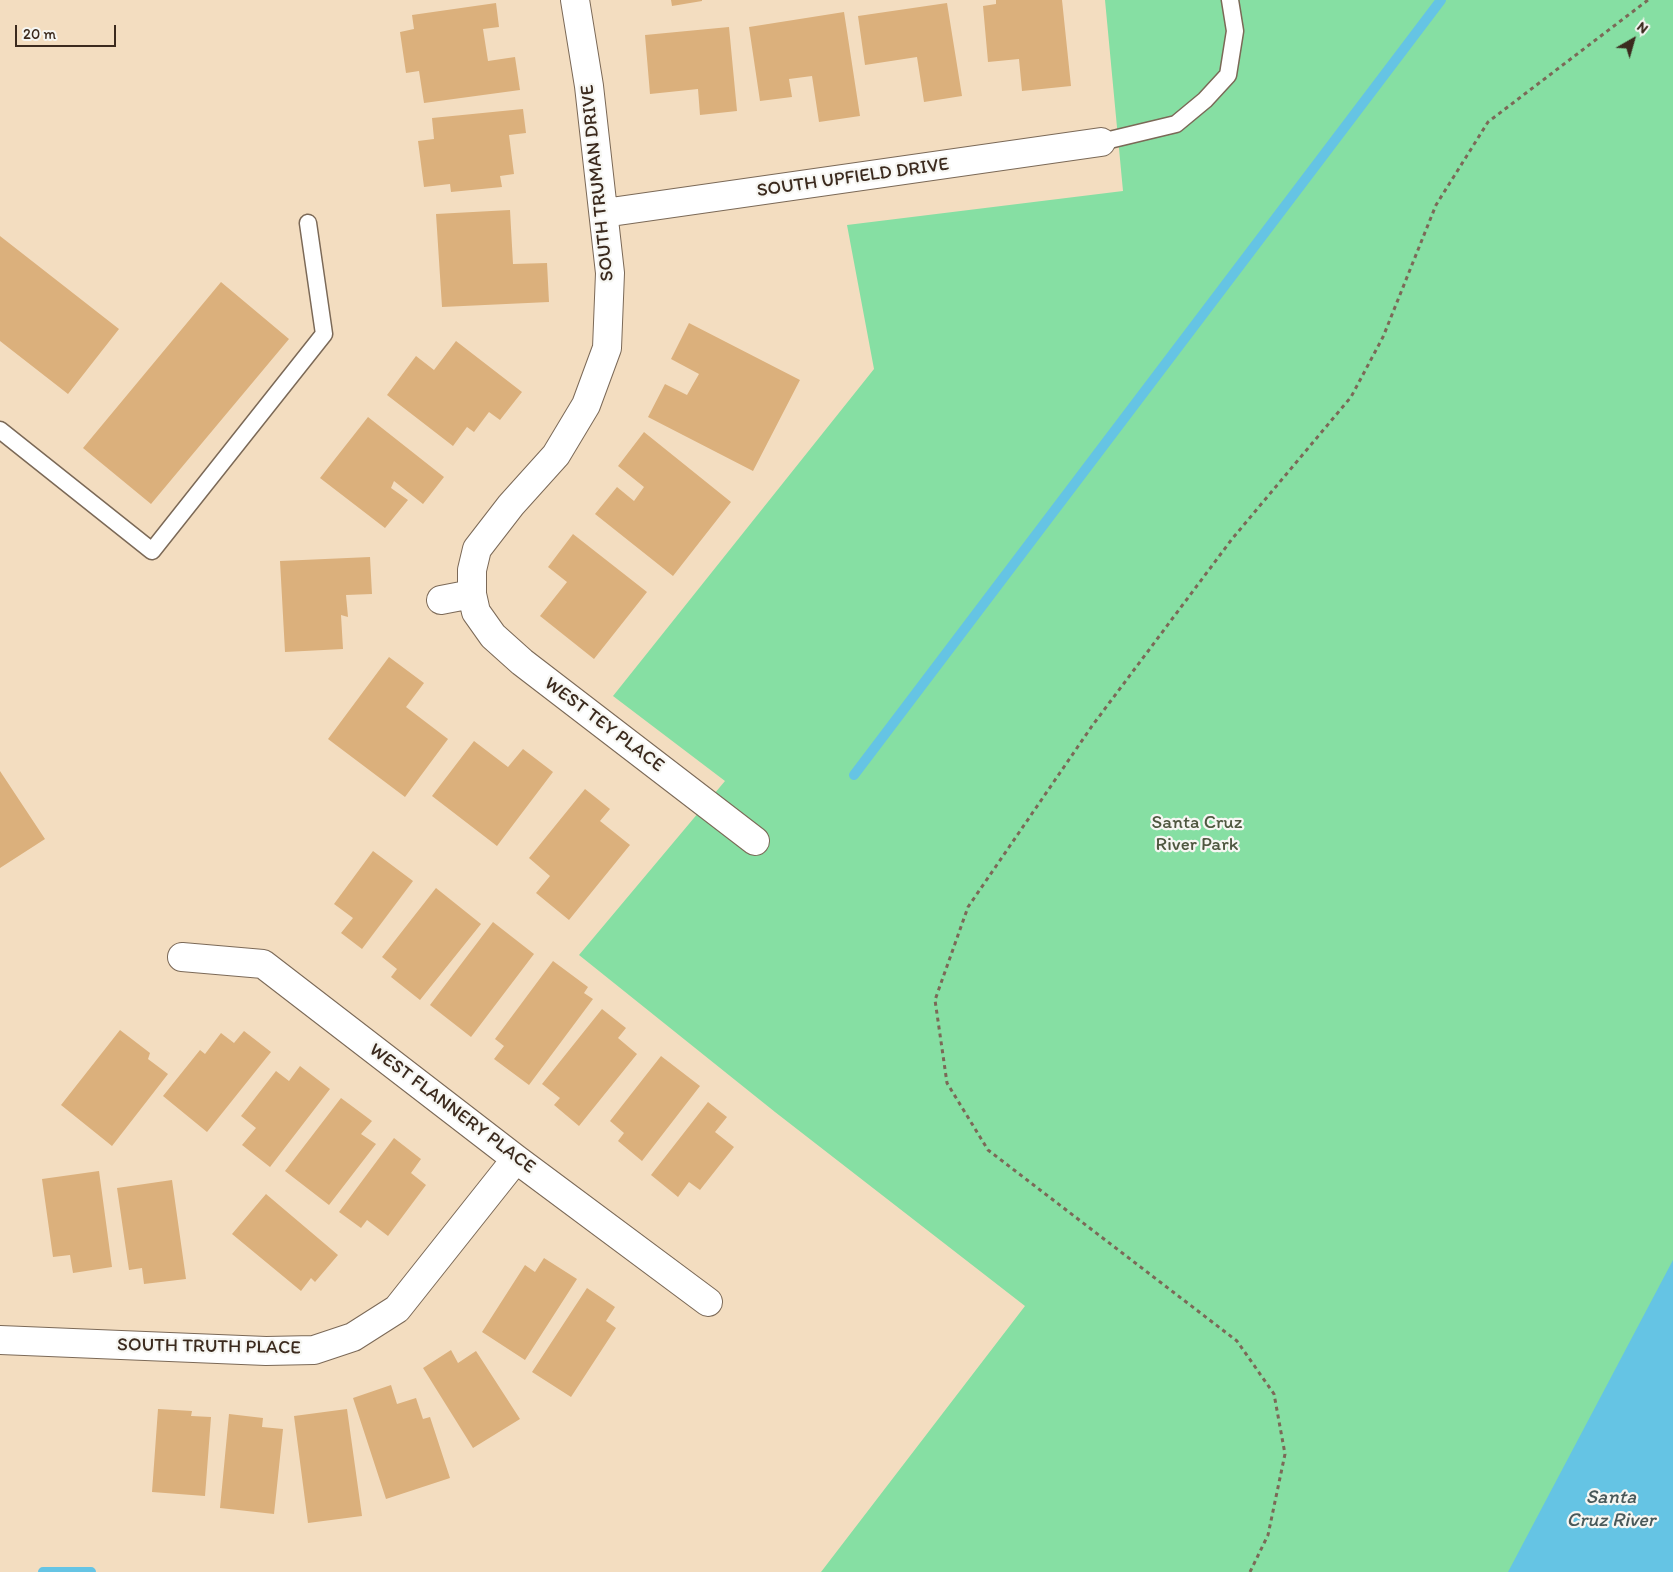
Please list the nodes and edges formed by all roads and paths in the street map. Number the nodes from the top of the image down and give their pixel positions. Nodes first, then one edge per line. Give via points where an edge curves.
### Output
1 (575, 0) edge
2 (1230, 0) edge
3 (1648, 0) edge
4 (1101, 142) joint
5 (604, 213) junction
6 (308, 223) dead end
7 (0, 430) edge
8 (472, 594) junction
9 (442, 600) dead end
10 (755, 841) dead end
11 (182, 957) dead end
12 (516, 1159) junction
13 (708, 1302) dead end
14 (0, 1340) edge
15 (1250, 1572) edge

1 - 5 street, SOUTH TRUMAN DRIVE
2 - 4 lane via 1235,31 1228,75 1176,124
3 - 15 path via 1488,122 1436,205 1383,337 1351,396 1232,540 1092,726 968,908 935,1000 947,1083 988,1150 1237,1341 1274,1394 1285,1454 1268,1535
4 - 5 street, SOUTH UPFIELD DRIVE
5 - 8 street, SOUTH TRUMAN DRIVE via 610,273 606,348 586,405 556,455 477,549 472,570
6 - 7 lane via 324,334 152,551
8 - 9 street
8 - 10 street, WEST TEY PLACE via 476,612 493,636 522,662
11 - 12 street, WEST FLANNERY PLACE via 263,964
12 - 13 street, WEST FLANNERY PLACE
12 - 14 street, SOUTH TRUTH PLACE via 397,1309 353,1337 314,1350 266,1351

